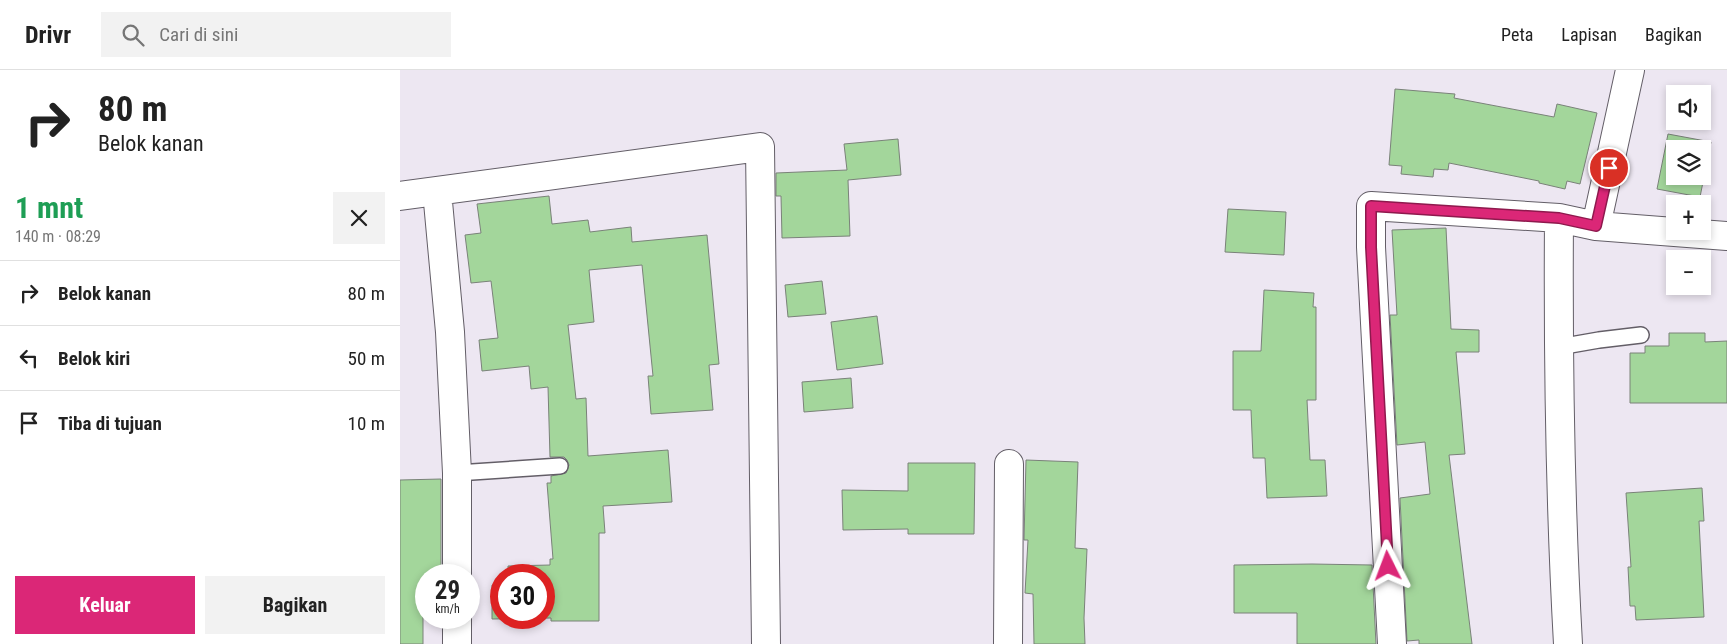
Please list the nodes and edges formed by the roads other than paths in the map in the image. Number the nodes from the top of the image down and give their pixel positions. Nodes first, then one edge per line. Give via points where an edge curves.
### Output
1 (1630, 70) edge
2 (436, 191) junction
3 (400, 196) edge
4 (1559, 218) junction
5 (1596, 226) junction
6 (1727, 236) edge
7 (1641, 335) dead end
8 (1559, 347) junction
9 (1010, 464) dead end
10 (560, 466) dead end
11 (457, 473) junction
12 (457, 564) edge
13 (457, 629) edge
14 (457, 644) edge
15 (766, 644) edge
16 (1008, 644) edge
17 (1392, 644) edge
18 (1568, 644) edge

1 - 5 street
2 - 3 street
2 - 11 street via 450,332
2 - 15 street via 760,147
4 - 5 street
4 - 8 street
4 - 17 street via 1371,206
5 - 6 street
7 - 8 lane
8 - 18 street
9 - 16 street
10 - 11 lane
11 - 12 street
13 - 14 street

